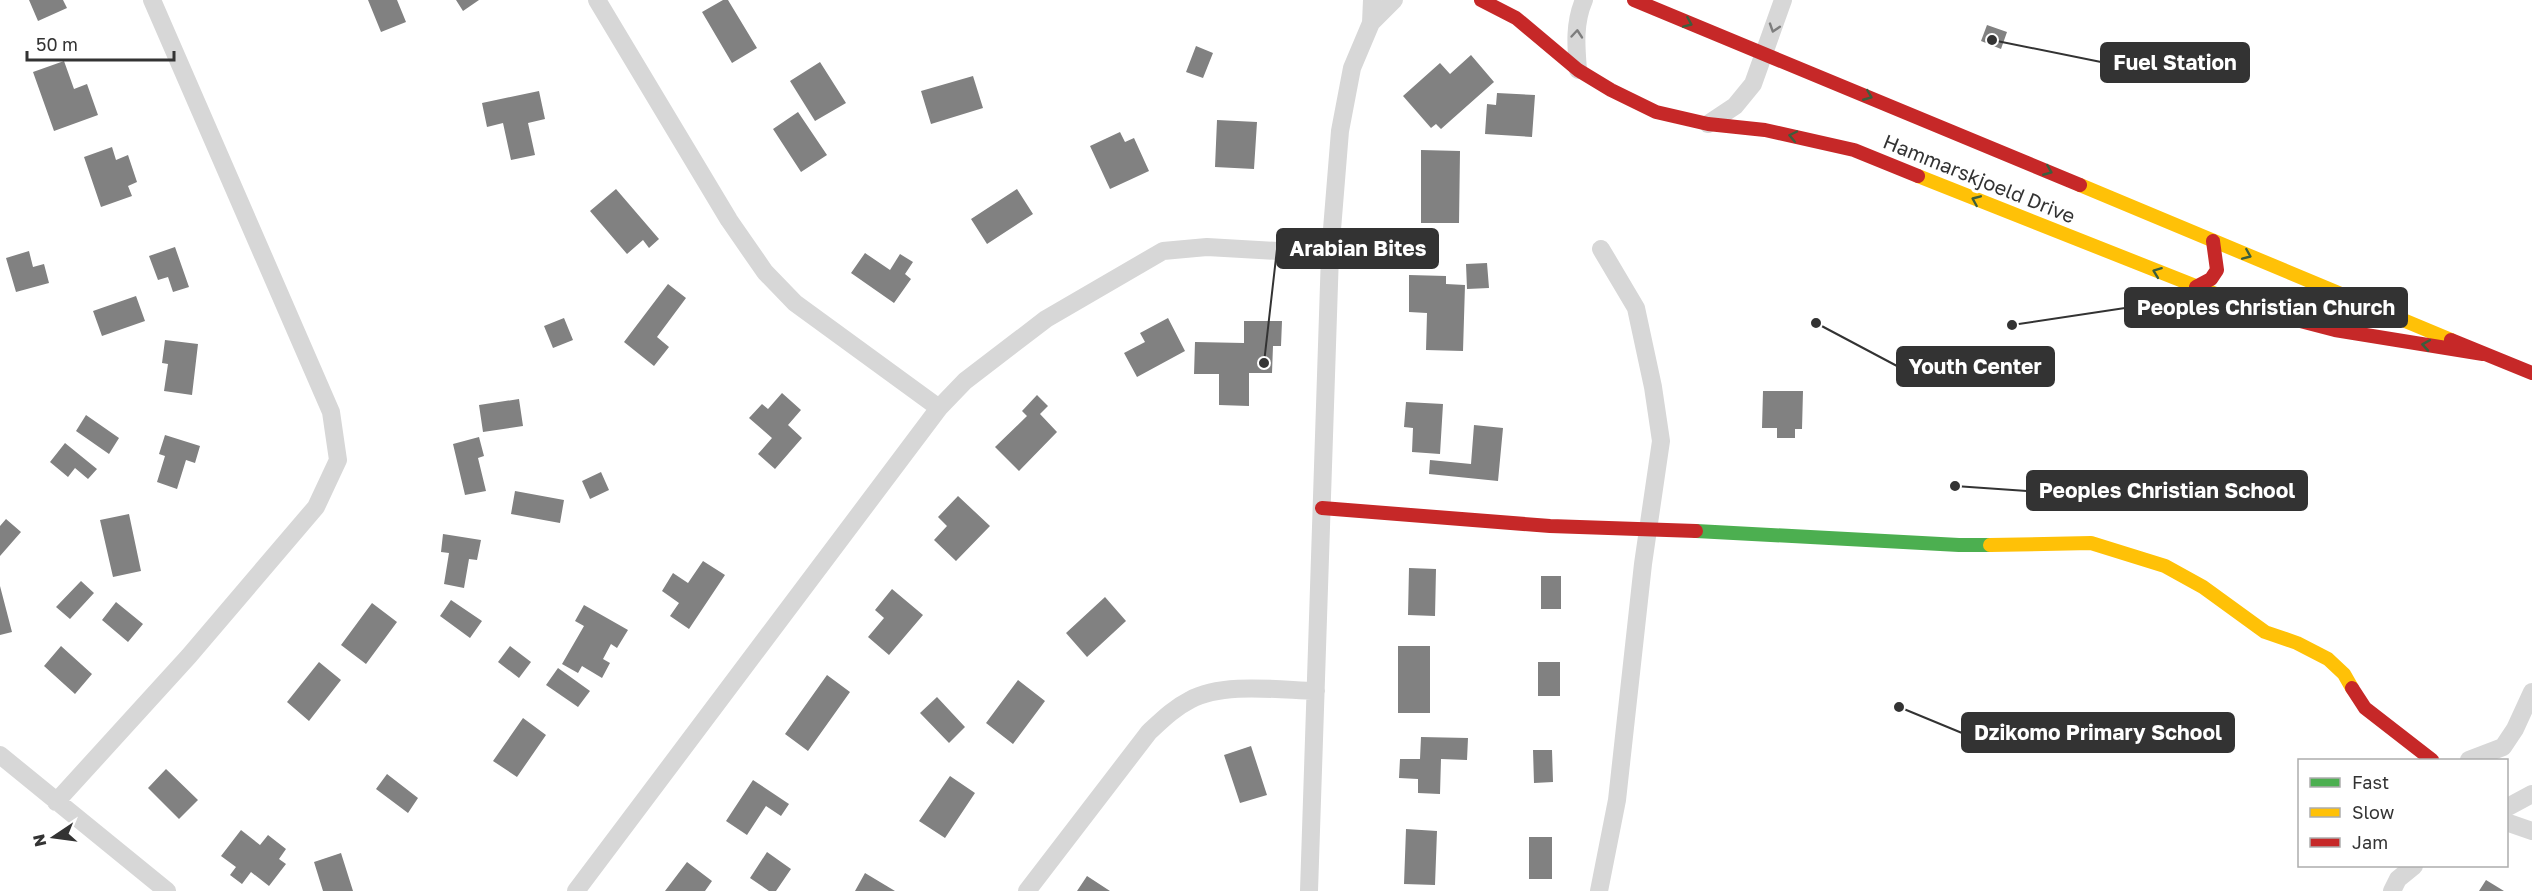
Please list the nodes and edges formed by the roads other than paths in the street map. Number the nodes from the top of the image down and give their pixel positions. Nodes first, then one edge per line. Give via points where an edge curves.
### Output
1 (152, 0) edge
2 (597, 0) edge
3 (1372, 0) edge
4 (1394, 0) edge
5 (1480, 0) edge
6 (1584, 0) edge
7 (1634, 0) edge
8 (1783, 0) edge
9 (1371, 23) junction
10 (1765, 55) junction
11 (1578, 70) junction
12 (1708, 124) junction
13 (2213, 241) junction
14 (1601, 249) dead end
15 (1330, 254) junction
16 (2196, 287) junction
17 (2483, 354) junction
18 (2532, 373) edge
19 (939, 408) junction
20 (1322, 508) junction
21 (1648, 528) junction
22 (1316, 691) junction
23 (2532, 692) edge
24 (0, 755) edge
25 (2431, 759) edge
26 (2472, 759) edge
27 (2532, 794) edge
28 (56, 802) junction
29 (2508, 807) edge
30 (2508, 823) edge
31 (2532, 831) edge
32 (2413, 867) edge
33 (167, 891) edge
34 (576, 891) edge
35 (1027, 891) edge
36 (1309, 891) edge
37 (1599, 891) edge
38 (2392, 891) edge

1 - 28 street via 331,412 338,460 316,507 189,656
2 - 19 street via 729,220 765,272 795,303
3 - 9 street
4 - 9 street
5 - 11 main road, Hammarskjoeld Drive via 1516,18
11 -> 6 street via 1575,40
7 -> 10 main road, Hammarskjoeld Drive
8 -> 10 street
9 - 15 street via 1352,68 1340,131
10 - 12 street via 1754,84 1735,106
10 -> 13 main road, Hammarskjoeld Drive
11 - 12 main road, Hammarskjoeld Drive via 1656,112
16 -> 12 main road, Hammarskjoeld Drive via 1854,150 1765,130
13 - 16 main road via 2217,273
13 -> 17 main road, Hammarskjoeld Drive
14 - 21 street via 1636,308 1653,387 1661,441
15 - 19 street via 1207,246 1163,250 1046,319 965,381
15 - 20 street
17 -> 16 main road, Hammarskjoeld Drive via 2335,330 2246,307
17 - 18 main road, Hammarskjoeld Drive
19 - 34 street
20 - 21 main road via 1550,526
20 - 22 street
21 - 25 main road via 1959,545 2091,543 2165,566 2203,587 2265,632 2328,659 2344,674 2365,708
21 - 37 street via 1618,789
22 - 35 street via 1226,690 1191,699 1149,732
22 - 36 street
23 - 26 street via 2516,729 2503,747
24 - 28 street
27 - 29 street
28 - 33 street
30 - 31 street
32 - 38 street via 2398,879

